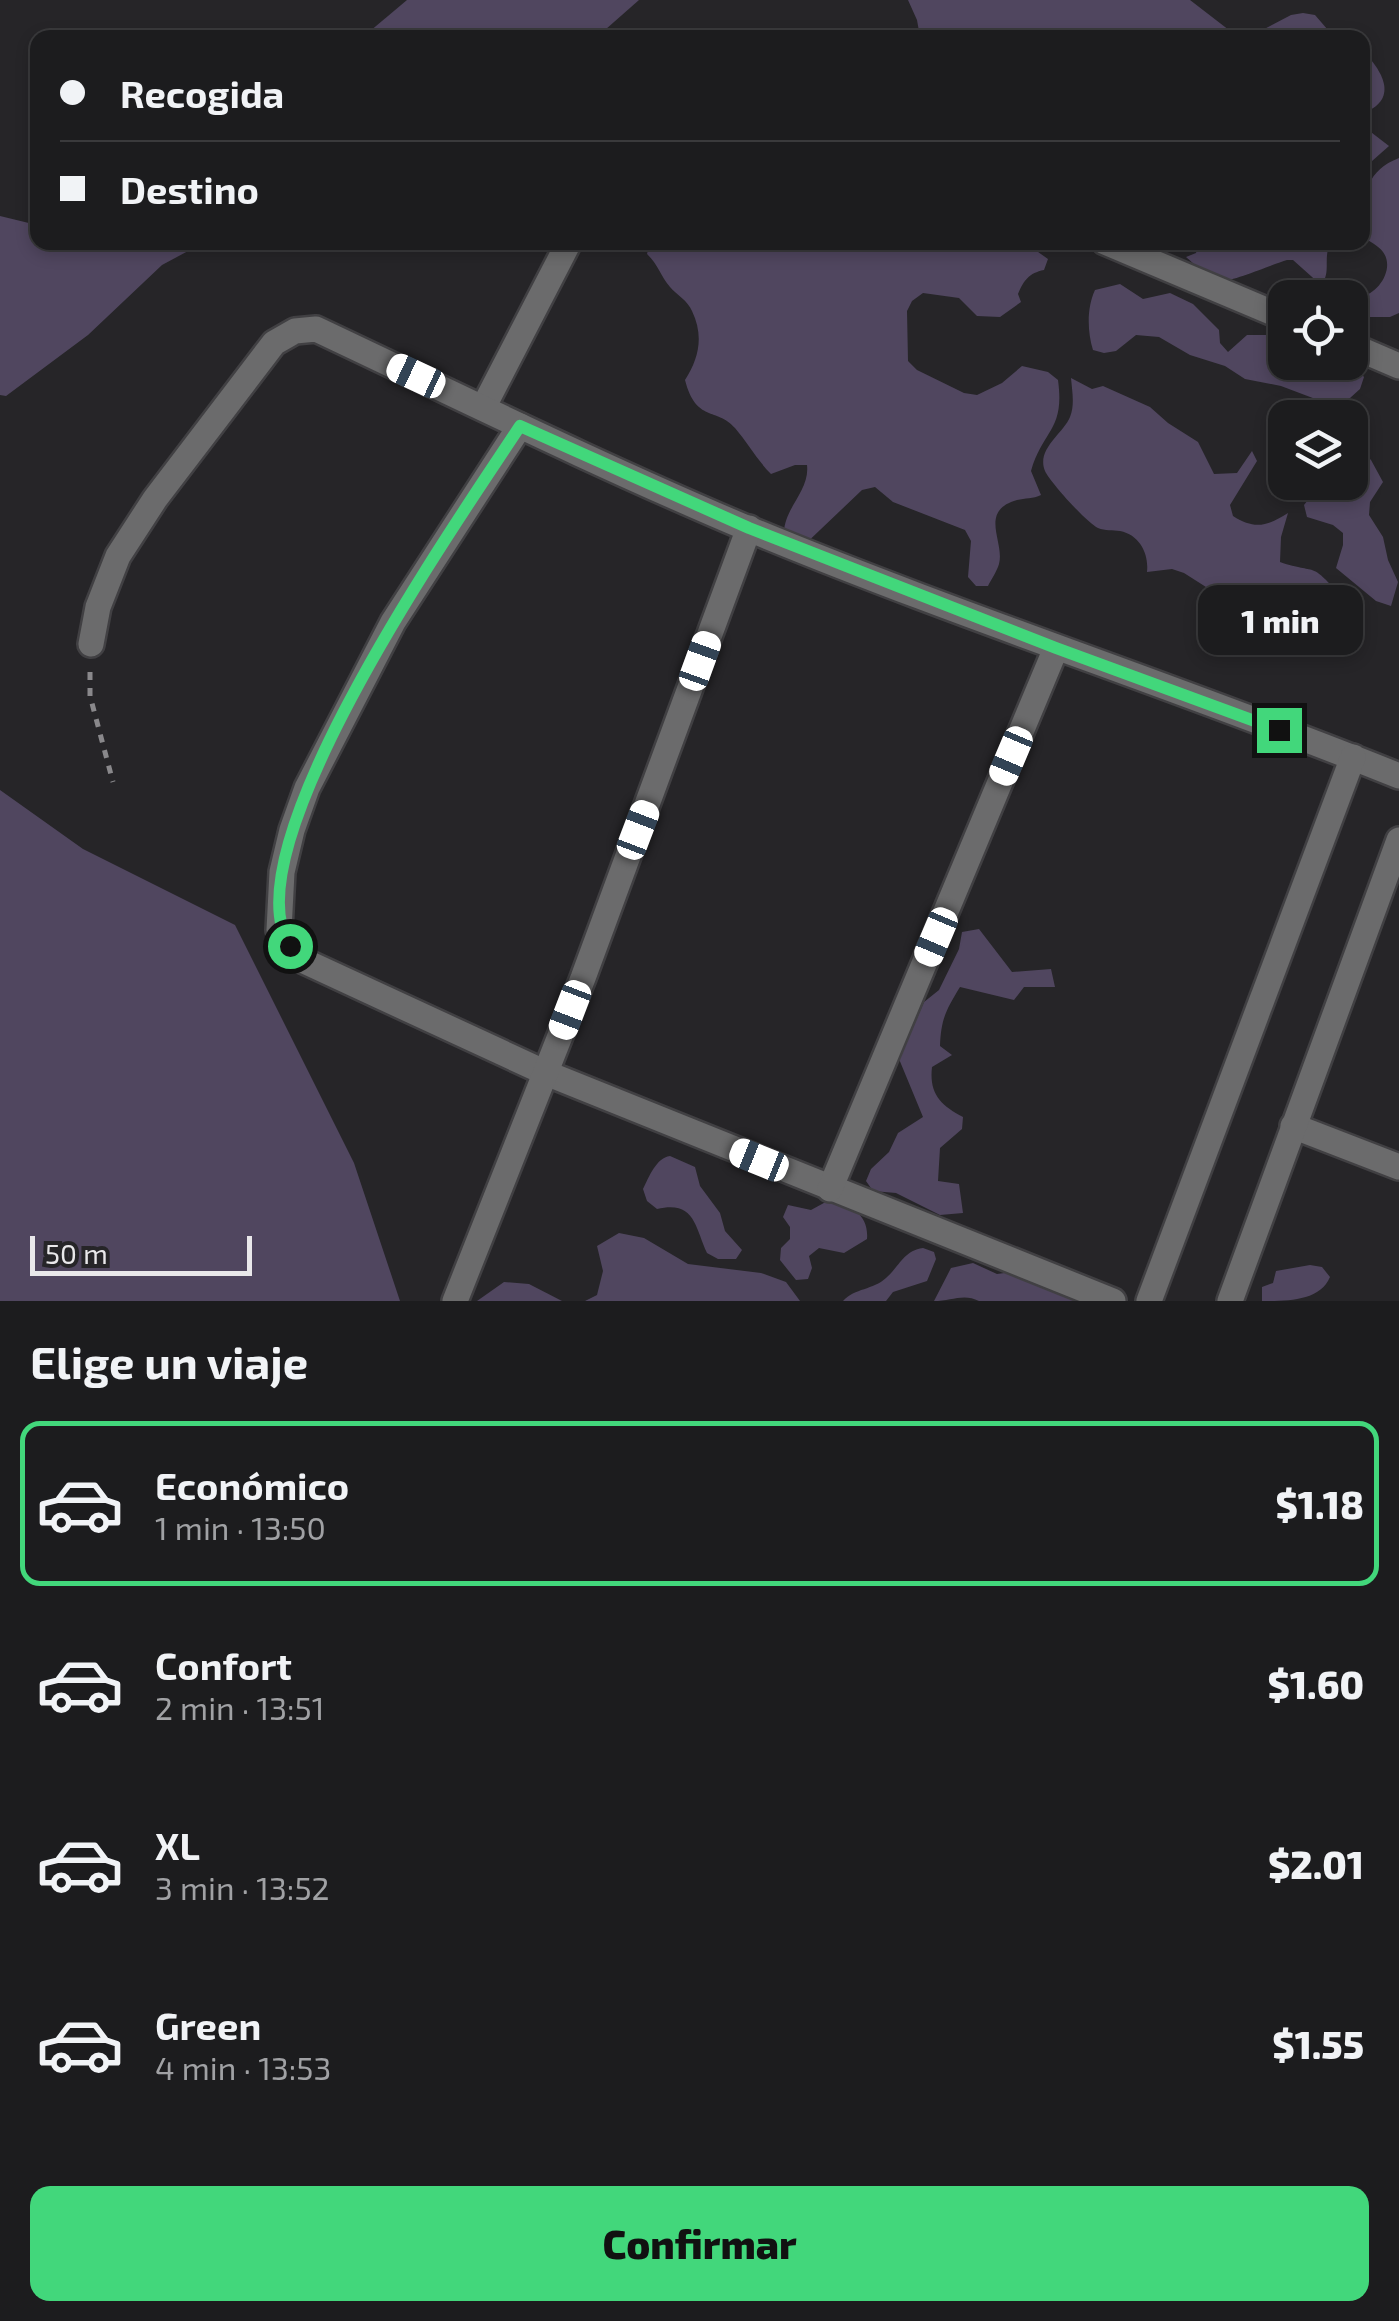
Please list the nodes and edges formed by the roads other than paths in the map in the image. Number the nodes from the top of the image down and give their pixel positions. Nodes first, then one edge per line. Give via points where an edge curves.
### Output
1 (565, 250) edge
2 (1124, 250) edge
3 (1268, 311) edge
4 (1368, 353) edge
5 (1399, 366) edge
6 (483, 408) junction
7 (520, 426) junction
8 (749, 528) junction
9 (91, 644) road end
10 (1056, 648) junction
11 (1353, 757) junction
12 (1399, 776) edge
13 (1399, 840) edge
14 (546, 1073) junction
15 (1294, 1126) junction
16 (1399, 1166) edge
17 (830, 1189) junction
18 (455, 1301) edge
19 (1113, 1301) edge
20 (1148, 1301) edge
21 (1230, 1301) edge

1 - 6 street
2 - 3 street
4 - 5 street
6 - 7 street
6 - 9 street via 316,329 274,343 118,556
7 - 8 street
7 - 14 street via 393,622 308,788 282,872 279,930 304,961
8 - 10 street
8 - 14 street
10 - 11 street
10 - 17 street
11 - 12 street
11 - 20 street
13 - 15 street
14 - 17 street
14 - 18 street
15 - 16 street
15 - 21 street
17 - 19 street

